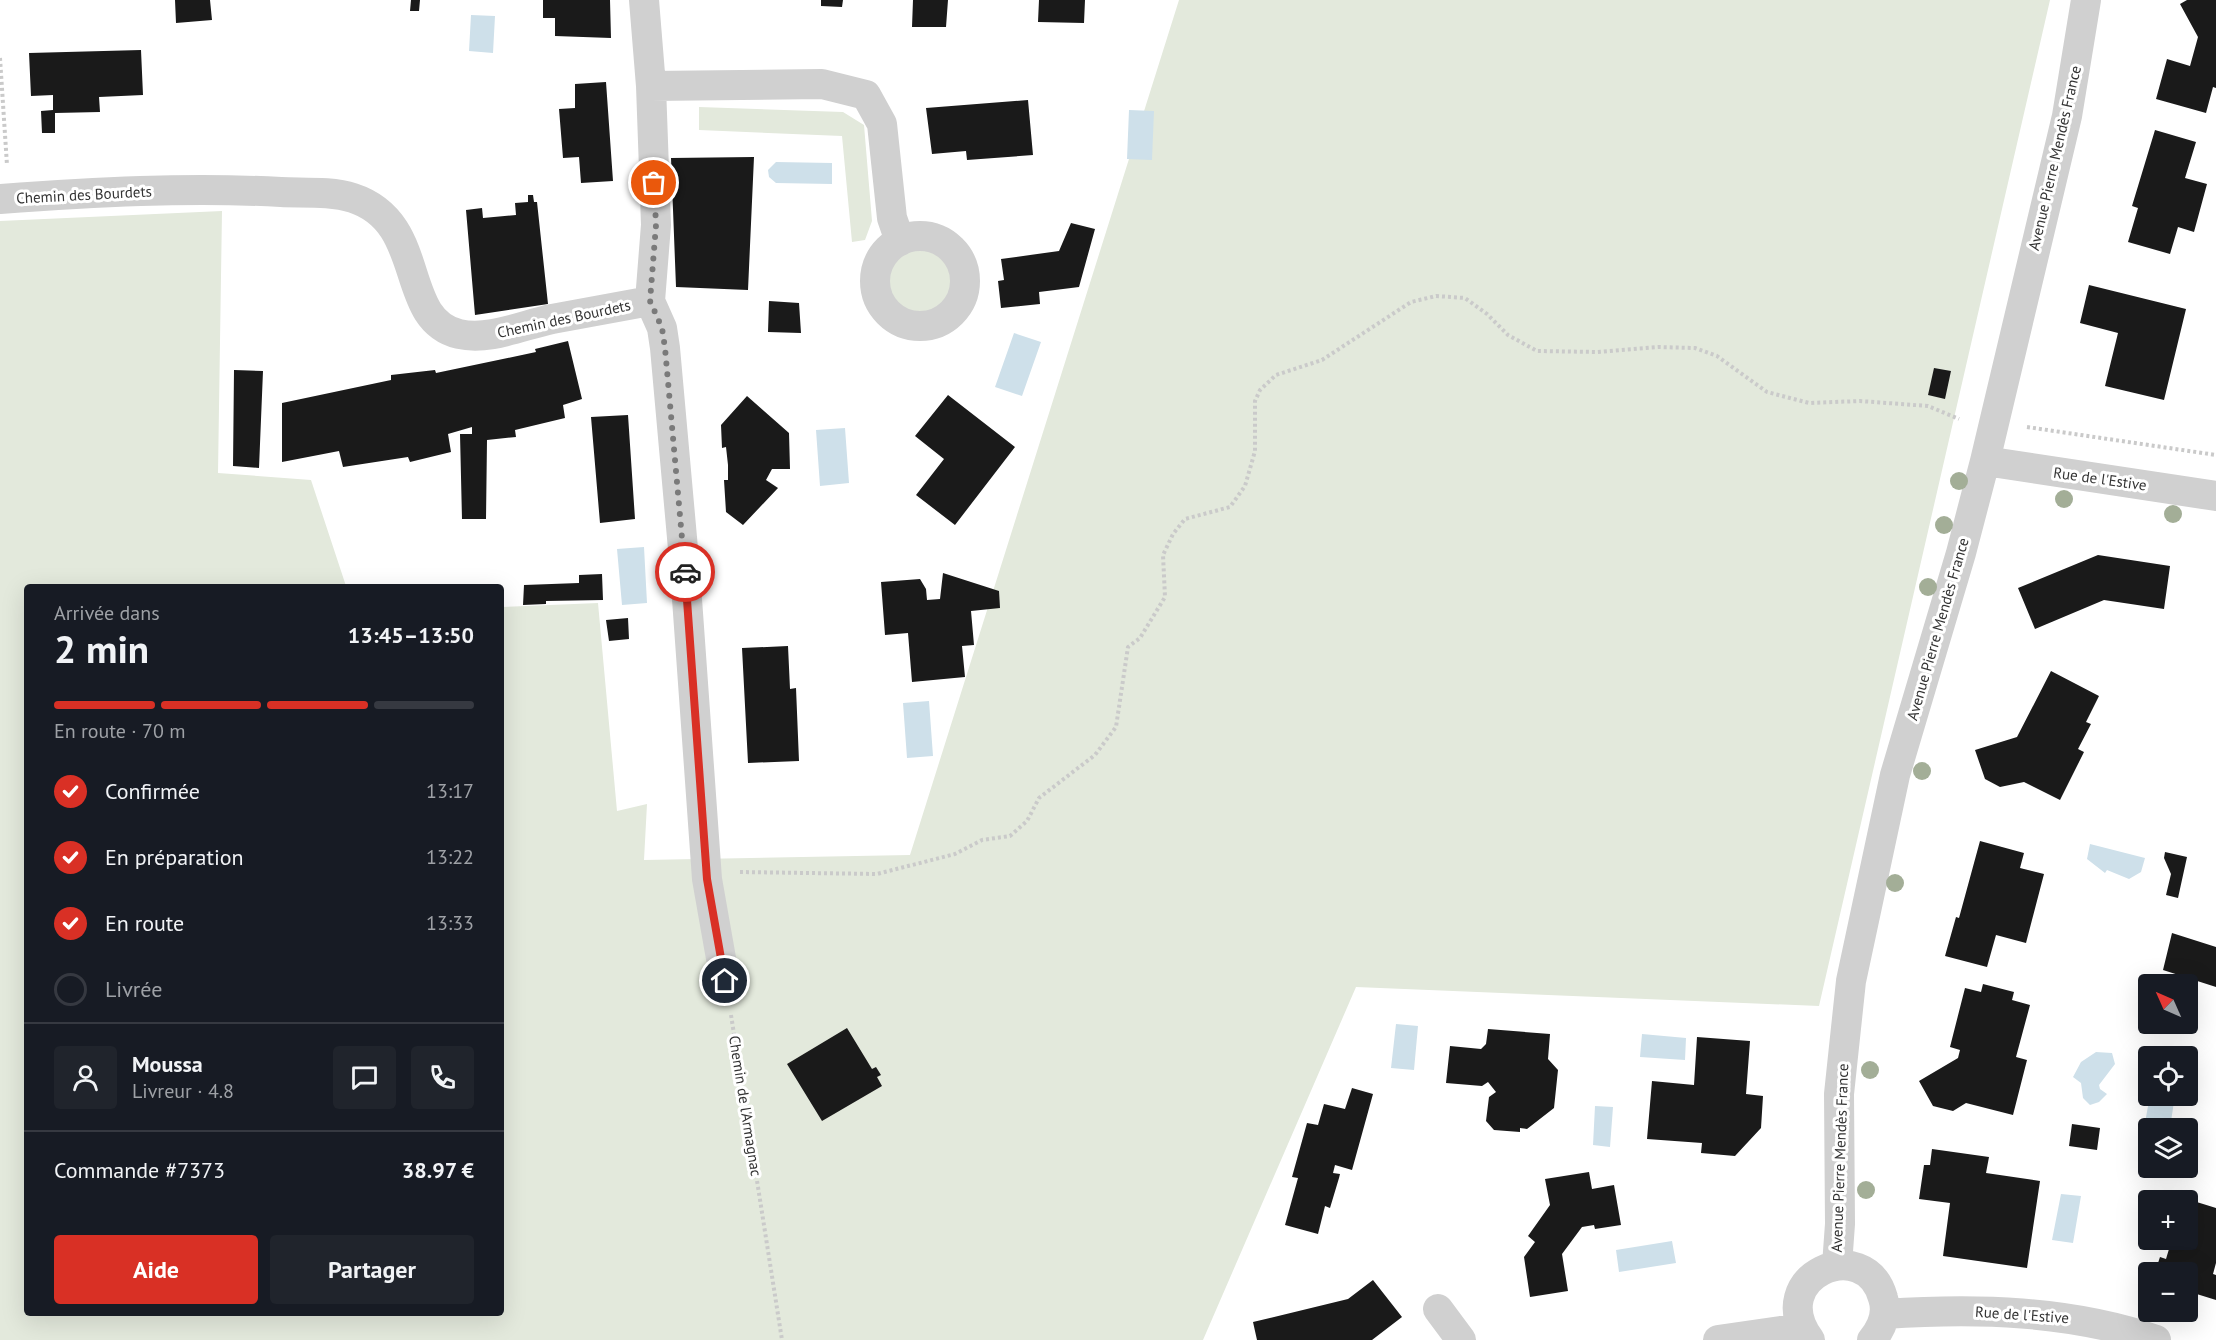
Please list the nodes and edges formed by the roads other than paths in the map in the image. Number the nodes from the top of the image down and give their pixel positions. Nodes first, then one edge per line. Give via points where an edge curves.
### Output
1 (644, 0) edge
2 (2086, 0) edge
3 (651, 86) junction
4 (5, 199) edge
5 (900, 241) dead end
6 (650, 301) junction
7 (1985, 461) junction
8 (2216, 496) edge
9 (725, 981) road end
10 (1837, 1265) junction
11 (1438, 1309) dead end
12 (1878, 1327) edge
13 (1806, 1334) edge
14 (1461, 1340) edge
15 (1718, 1340) edge
16 (2156, 1340) edge

1 - 3 street, Chemin des Bourdets
2 - 7 street, Avenue Pierre Mendès France via 2067,116
3 - 5 street via 822,84 866,95 882,124 892,218
3 - 6 street, Chemin des Bourdets via 656,225
4 - 6 street, Chemin des Bourdets via 227,189 354,198 380,214 396,231 408,254 420,301 443,327 460,334 492,334
6 - 9 street via 662,328 665,348 707,879
7 - 8 street, Rue de l'Estive
7 - 10 street, Avenue Pierre Mendès France via 1895,775 1851,981 1839,1094
10 - 12 street via 1850,1265 1873,1278 1881,1288
10 - 13 street via 1811,1276 1803,1287 1797,1315
11 - 14 street
12 - 16 street, Rue de l'Estive via 1978,1312 2077,1319
13 - 15 street

